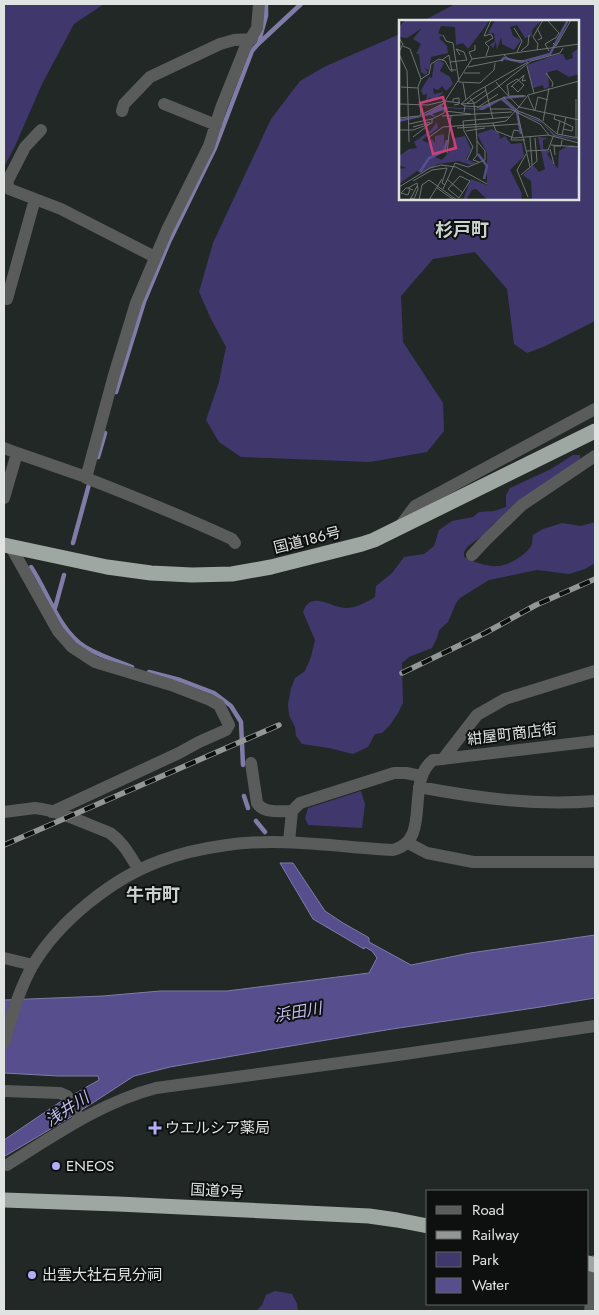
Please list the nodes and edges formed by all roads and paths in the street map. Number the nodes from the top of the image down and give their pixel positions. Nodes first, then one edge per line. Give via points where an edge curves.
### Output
1 (260, 4) edge
2 (252, 39) junction
3 (164, 104) dead end
4 (122, 111) dead end
5 (216, 125) junction
6 (41, 130) dead end
7 (35, 199) junction
8 (156, 256) junction
9 (4, 260) edge
10 (17, 262) junction
11 (7, 299) dead end
12 (595, 409) edge
13 (595, 431) edge
14 (4, 448) edge
15 (17, 453) junction
16 (595, 456) edge
17 (89, 479) junction
18 (4, 498) edge
19 (398, 528) junction
20 (235, 543) dead end
21 (7, 546) edge
22 (472, 555) dead end
23 (595, 671) edge
24 (595, 741) edge
25 (438, 760) junction
26 (251, 763) dead end
27 (420, 782) junction
28 (595, 801) edge
29 (292, 811) junction
30 (4, 812) edge
31 (52, 812) junction
32 (289, 842) junction
33 (408, 843) junction
34 (595, 862) edge
35 (139, 870) junction
36 (4, 958) edge
37 (34, 965) junction
38 (595, 1026) edge
39 (4, 1043) edge
40 (4, 1091) edge
41 (78, 1117) junction
42 (7, 1165) dead end
43 (4, 1200) edge
44 (426, 1226) edge
45 (593, 1263) edge
46 (590, 1311) edge

1 - 2 street
2 - 4 street via 220,44 150,78 124,104
2 - 5 street via 245,48
3 - 5 street
5 - 8 street
6 - 7 street via 25,147 7,182 9,189
7 - 8 street
7 - 10 street
8 - 17 street via 136,303 114,376
9 - 10 street
10 - 11 street
12 - 19 street via 415,506
13 - 19 highway, 国道186号
14 - 15 street
15 - 17 street
15 - 18 street
16 - 22 street via 522,505
17 - 20 street via 182,516
19 - 21 highway, 国道186号 via 362,544 232,574 151,573 99,566
21 - 31 street via 58,630 72,647 95,662 210,700 219,706 229,726
23 - 25 street via 505,699 477,715
24 - 25 street, 紺屋町商店街
25 - 27 street via 426,768
26 - 29 street via 260,808
27 - 28 street via 441,792 521,802
27 - 29 street via 406,773 394,773 304,800
27 - 33 street via 416,825
29 - 32 street
30 - 31 street via 35,808
31 - 35 street via 110,833 124,846
32 - 33 street via 393,850
32 - 35 street via 227,844 160,861
33 - 34 street via 427,853 473,862
35 - 37 street via 73,916
36 - 37 street
37 - 39 street via 18,996
38 - 41 street via 156,1088
40 - 41 street via 60,1093 67,1096
41 - 42 street
43 - 44 highway, 国道9号 via 369,1216
45 - 46 street

